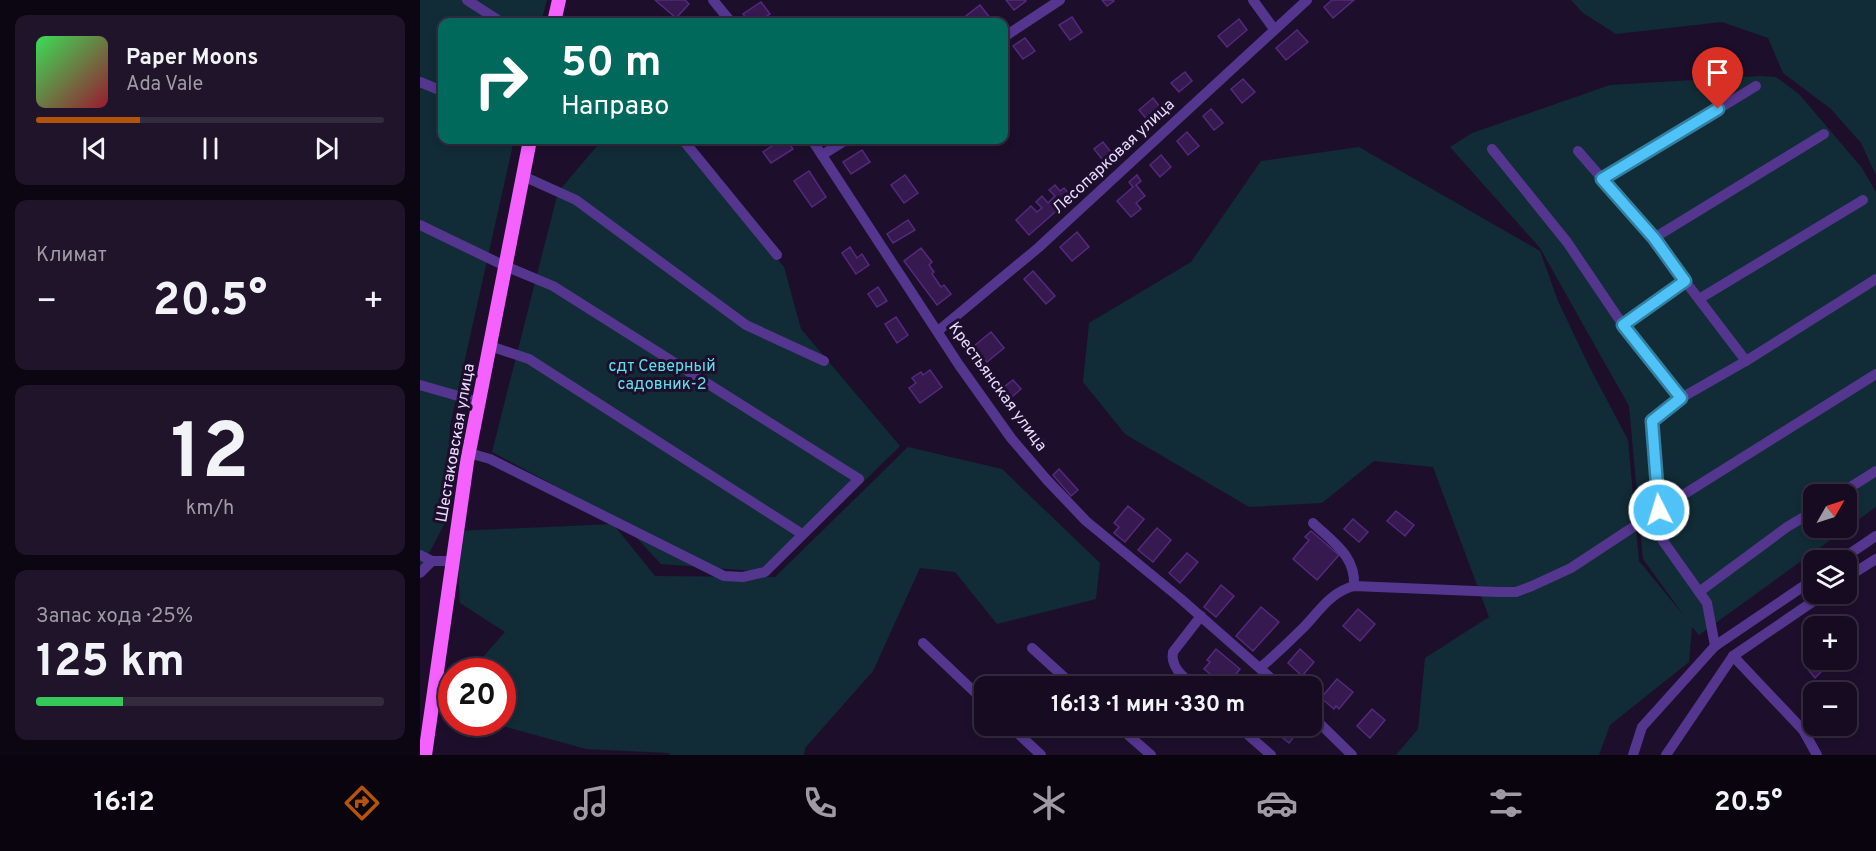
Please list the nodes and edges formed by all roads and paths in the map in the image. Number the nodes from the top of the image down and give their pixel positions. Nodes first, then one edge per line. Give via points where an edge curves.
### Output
1 (467, 0) edge
2 (559, 0) edge
3 (713, 0) edge
4 (1060, 0) edge
5 (1253, 0) edge
6 (1307, 0) edge
7 (495, 18) edge
8 (555, 18) edge
9 (728, 18) edge
10 (1274, 29) junction
11 (1008, 34) edge
12 (420, 82) edge
13 (1756, 86) dead end
14 (438, 89) edge
15 (1824, 134) dead end
16 (529, 144) edge
17 (686, 144) edge
18 (815, 144) edge
19 (840, 144) edge
20 (1492, 149) dead end
21 (1578, 151) dead end
22 (822, 155) junction
23 (523, 176) junction
24 (1602, 179) junction
25 (1863, 200) dead end
26 (420, 225) edge
27 (1654, 238) junction
28 (777, 255) dead end
29 (505, 266) junction
30 (1876, 279) edge
31 (1685, 281) junction
32 (1699, 299) junction
33 (1623, 325) junction
34 (938, 331) junction
35 (490, 346) junction
36 (824, 361) dead end
37 (1746, 361) junction
38 (1876, 374) edge
39 (420, 385) edge
40 (1681, 398) junction
41 (479, 402) junction
42 (469, 453) junction
43 (1876, 471) edge
44 (1855, 484) edge
45 (1659, 510) junction
46 (1803, 518) edge
47 (1314, 523) dead end
48 (802, 534) junction
49 (1876, 536) edge
50 (1855, 550) edge
51 (420, 555) edge
52 (1876, 559) edge
53 (432, 561) junction
54 (453, 561) junction
55 (1857, 571) edge
56 (420, 573) edge
57 (1354, 585) junction
58 (1803, 586) edge
59 (1699, 592) junction
60 (1809, 604) edge
61 (1201, 616) junction
62 (923, 643) dead end
63 (1715, 646) junction
64 (1032, 648) dead end
65 (1733, 656) junction
66 (1260, 668) junction
67 (1063, 676) edge
68 (1183, 676) edge
69 (1269, 676) edge
70 (974, 691) edge
71 (1322, 726) edge
72 (1021, 736) edge
73 (1129, 736) edge
74 (1249, 736) edge
75 (424, 755) edge
76 (1041, 755) edge
77 (1151, 755) edge
78 (1271, 755) edge
79 (1352, 755) edge
80 (1633, 755) edge
81 (1666, 755) edge
82 (1817, 755) edge

1 - 7 street
2 - 8 main road
3 - 9 street
4 - 11 street
5 - 10 street
6 - 10 street, Лесопарковая улица
10 - 34 street, Лесопарковая улица via 1038,248
12 - 14 street
13 - 24 street
15 - 27 street
16 - 23 main road, Шестаковская улица
17 - 28 street
18 - 22 street, Крестьянская улица
19 - 22 street
20 - 33 street via 1567,242
21 - 24 street
22 - 34 street, Крестьянская улица
23 - 29 main road, Шестаковская улица
23 - 36 street via 576,200 746,325
24 - 27 street
25 - 32 street
26 - 29 street
27 - 31 street
29 - 35 main road, Шестаковская улица
29 - 48 street via 553,286 859,479
30 - 37 street
31 - 32 street
31 - 33 street
32 - 37 street
33 - 40 street
34 - 61 street, Крестьянская улица via 1011,438 1047,480 1086,521
35 - 41 main road, Шестаковская улица
35 - 48 street via 529,359
37 - 40 street
38 - 45 street
39 - 41 street
40 - 45 street via 1652,421
41 - 42 main road, Шестаковская улица
42 - 48 street via 490,459 724,576 765,572
42 - 54 main road, Шестаковская улица
43 - 44 street
45 - 57 street via 1571,568 1516,592
45 - 59 street via 1663,541
46 - 59 street
47 - 57 street via 1349,558 1355,573
49 - 50 street
51 - 53 street
52 - 55 street
53 - 54 street
53 - 56 street
54 - 75 main road, Шестаковская улица
57 - 66 street via 1331,596
58 - 63 street
59 - 63 street via 1707,603
60 - 65 street
61 - 66 street, Крестьянская улица
61 - 68 street via 1173,652 1172,659
62 - 70 street
63 - 80 street via 1642,728
64 - 67 street
65 - 81 street
65 - 82 street via 1803,730
66 - 69 street, Крестьянская улица
71 - 79 street
72 - 76 street
73 - 77 street
74 - 78 street

